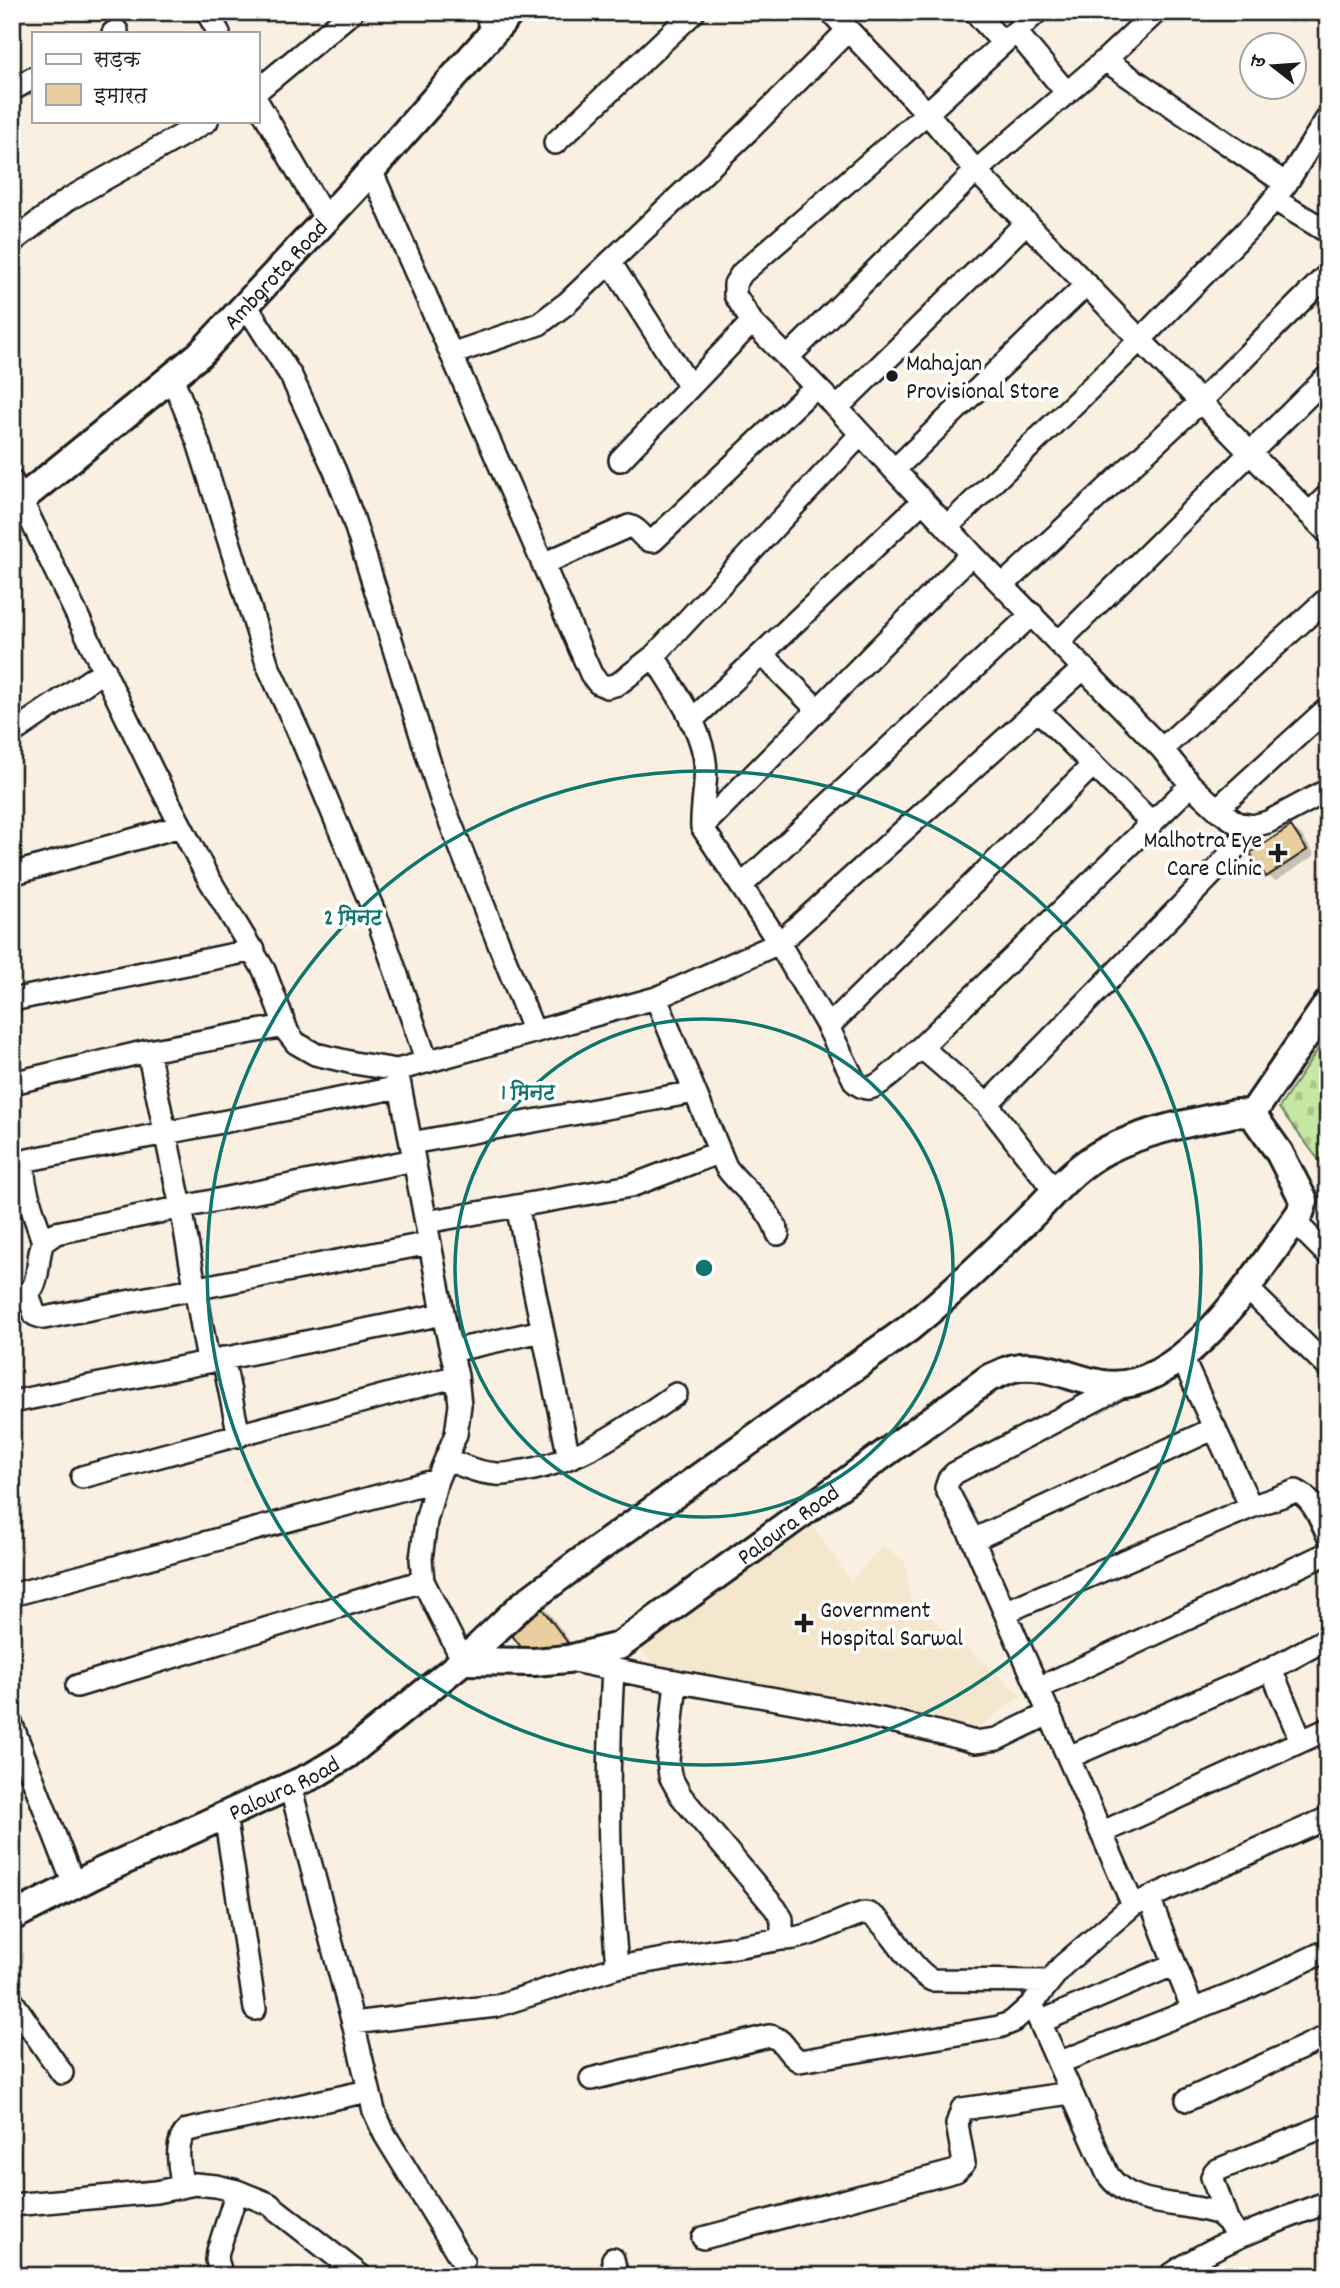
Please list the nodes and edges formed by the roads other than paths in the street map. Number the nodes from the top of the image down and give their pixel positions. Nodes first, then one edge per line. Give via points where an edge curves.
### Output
1 (207, 12) edge
2 (352, 12) edge
3 (511, 12) edge
4 (694, 12) edge
5 (831, 12) edge
6 (975, 12) edge
7 (1037, 12) edge
8 (1156, 12) edge
9 (489, 23) edge
10 (848, 30) junction
11 (218, 32) edge
12 (1009, 38) junction
13 (1105, 60) junction
14 (32, 79) edge
15 (259, 89) edge
16 (12, 90) edge
17 (1067, 93) junction
18 (259, 104) edge
19 (927, 113) junction
20 (1328, 117) edge
21 (205, 122) edge
22 (555, 143) dead end
23 (371, 170) junction
24 (976, 171) junction
25 (1280, 192) junction
26 (326, 220) junction
27 (1026, 223) junction
28 (1328, 232) edge
29 (12, 242) edge
30 (610, 262) junction
31 (1328, 274) edge
32 (1087, 284) junction
33 (246, 305) junction
34 (752, 322) junction
35 (1141, 339) junction
36 (452, 354) junction
37 (787, 358) junction
38 (1328, 376) edge
39 (172, 377) junction
40 (690, 387) junction
41 (816, 387) junction
42 (1201, 401) junction
43 (837, 408) junction
44 (861, 435) junction
45 (1251, 453) junction
46 (620, 460) dead end
47 (894, 470) junction
48 (1328, 495) edge
49 (16, 496) edge
50 (923, 501) junction
51 (1309, 514) junction
52 (947, 527) junction
53 (1328, 533) edge
54 (972, 554) junction
55 (543, 564) junction
56 (1003, 585) junction
57 (1328, 598) edge
58 (1032, 614) junction
59 (1058, 643) junction
60 (762, 654) junction
61 (654, 656) junction
62 (1084, 668) junction
63 (104, 670) junction
64 (1328, 708) edge
65 (818, 710) junction
66 (1038, 710) junction
67 (691, 721) junction
68 (12, 733) edge
69 (1162, 749) junction
70 (1093, 765) junction
71 (1191, 785) junction
72 (1328, 790) edge
73 (1217, 809) junction
74 (1151, 822) junction
75 (181, 826) junction
76 (1253, 826) junction
77 (702, 827) junction
78 (12, 874) edge
79 (741, 886) junction
80 (779, 943) junction
81 (254, 950) junction
82 (656, 998) junction
83 (12, 1000) edge
84 (1328, 1003) edge
85 (285, 1026) junction
86 (828, 1027) junction
87 (534, 1032) junction
88 (921, 1047) junction
89 (148, 1051) junction
90 (427, 1062) junction
91 (398, 1078) junction
92 (12, 1083) edge
93 (695, 1092) junction
94 (987, 1104) junction
95 (1252, 1114) junction
96 (166, 1132) junction
97 (412, 1151) junction
98 (720, 1152) junction
99 (1054, 1190) junction
100 (20, 1191) edge
101 (517, 1206) junction
102 (181, 1207) junction
103 (1294, 1221) junction
104 (428, 1232) junction
105 (778, 1234) dead end
106 (43, 1242) junction
107 (1328, 1255) edge
108 (1247, 1287) junction
109 (195, 1289) junction
110 (20, 1297) edge
111 (443, 1314) junction
112 (542, 1331) junction
113 (451, 1352) junction
114 (1182, 1358) junction
115 (216, 1360) junction
116 (1328, 1367) edge
117 (457, 1376) junction
118 (1123, 1386) junction
119 (676, 1394) dead end
120 (12, 1402) edge
121 (1215, 1428) junction
122 (239, 1436) junction
123 (569, 1458) junction
124 (446, 1459) junction
125 (82, 1477) dead end
126 (437, 1480) junction
127 (1251, 1507) junction
128 (1328, 1536) edge
129 (973, 1540) junction
130 (1328, 1553) edge
131 (423, 1581) junction
132 (12, 1595) edge
133 (1006, 1612) junction
134 (1328, 1638) edge
135 (568, 1659) junction
136 (463, 1661) junction
137 (1271, 1669) junction
138 (613, 1670) junction
139 (676, 1681) junction
140 (78, 1686) dead end
141 (1039, 1688) junction
142 (1050, 1713) junction
143 (12, 1725) edge
144 (1328, 1729) edge
145 (1301, 1741) junction
146 (1069, 1757) junction
147 (290, 1786) junction
148 (225, 1815) junction
149 (1328, 1818) edge
150 (1103, 1832) junction
151 (74, 1885) junction
152 (1141, 1902) junction
153 (12, 1917) edge
154 (782, 1939) junction
155 (1328, 1951) edge
156 (1175, 1964) junction
157 (617, 1967) junction
158 (1048, 1981) junction
159 (12, 2001) edge
160 (255, 2009) dead end
161 (1193, 2010) junction
162 (1036, 2013) junction
163 (353, 2023) junction
164 (1328, 2036) edge
165 (1058, 2063) junction
166 (62, 2073) dead end
167 (592, 2079) dead end
168 (368, 2091) junction
169 (1070, 2093) junction
170 (1187, 2100) dead end
171 (1328, 2125) edge
172 (182, 2185) junction
173 (237, 2191) junction
174 (1328, 2202) edge
175 (12, 2205) edge
176 (1233, 2229) junction
177 (703, 2238) dead end
178 (463, 2262) dead end
179 (222, 2276) edge
180 (361, 2276) edge
181 (1169, 2276) edge

1 - 11 street
2 - 15 street
3 - 9 main road, Ambgrota Road
4 - 22 street
5 - 10 street
6 - 12 street
7 - 12 street
8 - 13 street
9 - 23 main road, Ambgrota Road
10 - 19 street
10 - 30 street
12 - 17 street
12 - 19 street
13 - 17 street
13 - 25 street
14 - 16 street
17 - 24 street
18 - 26 street
19 - 24 street
19 - 34 street via 743,273 735,284 735,295
20 - 25 street
21 - 29 street via 67,200
23 - 26 main road, Ambgrota Road
23 - 36 street
24 - 27 street
24 - 37 street
25 - 28 street
25 - 35 street
26 - 33 main road, Ambgrota Road
27 - 32 street
27 - 43 street
30 - 36 street via 539,324
30 - 40 street
31 - 42 street
32 - 35 street
32 - 47 street
33 - 39 main road, Ambgrota Road
33 - 87 street via 291,376 335,471 441,799
34 - 37 street
34 - 40 street
35 - 42 street
35 - 52 street
36 - 55 street
37 - 41 street
38 - 45 street
39 - 49 main road, Ambgrota Road
39 - 90 street via 198,442 268,666 380,926
40 - 46 street
41 - 43 street
41 - 55 street via 653,541 628,526
42 - 45 street
42 - 56 street
43 - 44 street
44 - 47 street
44 - 61 street
45 - 51 street
45 - 59 street
47 - 50 street
48 - 51 street
49 - 63 street
50 - 52 street
50 - 60 street
51 - 53 street
52 - 54 street
54 - 56 street
54 - 65 street
55 - 61 street via 598,683 607,687 618,684
56 - 58 street
57 - 69 street
58 - 59 street
58 - 79 street
59 - 62 street
60 - 65 street
60 - 67 street
61 - 67 street
62 - 66 street
62 - 69 street
63 - 68 street
63 - 75 street
64 - 73 street
65 - 77 street
66 - 70 street
66 - 80 street
67 - 77 street via 704,755
69 - 71 street
70 - 74 street
70 - 86 street
71 - 73 street
71 - 74 street
72 - 76 street
73 - 76 street via 1237,823
74 - 88 street
75 - 78 street
75 - 81 street
76 - 94 street via 1219,867
77 - 79 street
79 - 80 street
80 - 82 street
80 - 86 street
81 - 83 street
81 - 85 street
82 - 87 street
82 - 93 street
84 - 95 main road
85 - 89 street
85 - 91 street via 296,1043 315,1054
86 - 88 street via 861,1087 880,1083
87 - 90 street
88 - 94 street
89 - 92 street
89 - 96 street
90 - 91 street
91 - 96 street
91 - 97 street
93 - 97 street
93 - 98 street
94 - 99 street
95 - 99 main road via 1236,1113 1139,1136 1106,1150
95 - 103 main road, Paloura Road via 1304,1201
96 - 100 street via 28,1160
96 - 102 street
97 - 102 street
97 - 104 street
98 - 101 street via 631,1186
98 - 105 street via 734,1179 768,1211
99 - 136 main road via 958,1288 908,1329 580,1560
100 - 106 street
101 - 104 street
101 - 112 street
102 - 106 street via 55,1233
102 - 109 street
103 - 107 street
103 - 108 main road, Paloura Road
104 - 109 street
104 - 111 street
106 - 110 street via 36,1281
108 - 114 main road, Paloura Road
108 - 116 street
109 - 110 street via 44,1318 35,1315
109 - 115 street
111 - 113 street
111 - 115 street
112 - 113 street
112 - 123 street
113 - 117 street
114 - 118 main road, Paloura Road via 1147,1379
114 - 121 street
115 - 120 street
115 - 122 street
117 - 122 street
117 - 124 street via 460,1405
118 - 129 street via 949,1479 946,1488
118 - 135 main road, Paloura Road via 1037,1367 1013,1368 989,1378 641,1633 619,1646
119 - 123 street via 619,1434
121 - 127 street
121 - 129 street
122 - 125 street
123 - 124 street via 500,1475 475,1472
124 - 126 street
126 - 131 street via 426,1521
126 - 132 street
127 - 128 street via 1296,1491 1312,1503
127 - 133 street
129 - 133 street
130 - 141 street
131 - 136 street
131 - 140 street
133 - 141 street
134 - 137 street
135 - 136 main road, Paloura Road
135 - 138 street
136 - 147 main road, Paloura Road via 347,1755
137 - 145 street
137 - 146 street
138 - 139 street
138 - 157 street via 609,1853
139 - 142 street via 975,1742 997,1738
139 - 154 street via 670,1776 681,1796 775,1908 782,1919
141 - 142 street
142 - 146 street
143 - 151 street
144 - 145 street
145 - 150 street
146 - 150 street
147 - 148 main road, Paloura Road
147 - 163 street
148 - 151 main road, Paloura Road
148 - 160 street
149 - 152 street
150 - 152 street
151 - 153 main road, Paloura Road
152 - 156 street
152 - 158 street
154 - 157 street
154 - 158 street via 795,1939 863,1913 877,1917 911,1964 932,1980
155 - 161 street
156 - 161 street
156 - 162 street
157 - 163 street via 496,2006
158 - 162 street
159 - 166 street
161 - 165 street
162 - 165 street
162 - 167 street via 986,2031 800,2061 778,2038 769,2036
163 - 168 street
164 - 170 street
165 - 169 street
168 - 172 street via 188,2130 181,2135 179,2147
168 - 178 street via 385,2135
169 - 176 street via 1116,2187 1140,2198 1210,2211
169 - 177 street via 962,2109 957,2124 964,2163 956,2171
171 - 176 street via 1215,2171 1213,2184
172 - 173 street
172 - 175 street via 156,2192
173 - 179 street via 218,2251
173 - 180 street via 285,2214
174 - 176 street
176 - 181 street

